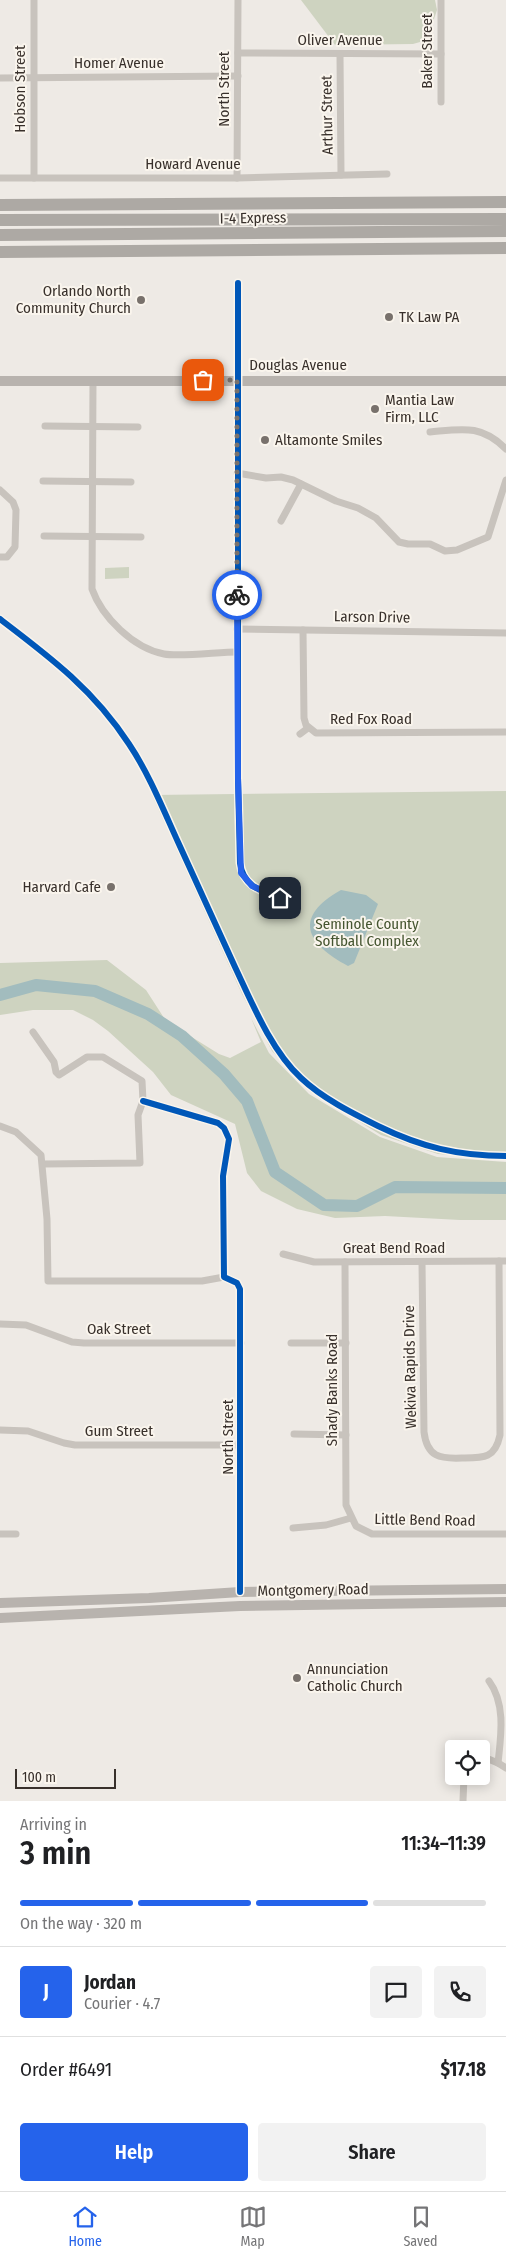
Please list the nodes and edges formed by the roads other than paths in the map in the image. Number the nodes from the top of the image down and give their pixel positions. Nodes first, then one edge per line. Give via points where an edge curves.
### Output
1 (34, 0) edge
2 (238, 0) edge
3 (441, 0) edge
4 (238, 53) junction
5 (441, 54) junction
6 (340, 55) junction
7 (238, 76) junction
8 (0, 78) edge
9 (34, 78) junction
10 (441, 102) dead end
11 (387, 174) dead end
12 (341, 175) junction
13 (0, 178) edge
14 (34, 178) junction
15 (237, 178) junction
16 (506, 202) edge
17 (0, 205) edge
18 (506, 219) edge
19 (0, 220) edge
20 (506, 231) edge
21 (0, 236) edge
22 (506, 248) edge
23 (0, 252) edge
24 (238, 283) dead end
25 (93, 380) junction
26 (237, 380) junction
27 (0, 381) edge
28 (506, 382) edge
29 (45, 426) dead end
30 (93, 427) junction
31 (138, 427) dead end
32 (430, 432) dead end
33 (506, 449) edge
34 (237, 473) junction
35 (506, 480) edge
36 (43, 481) dead end
37 (91, 482) junction
38 (131, 482) dead end
39 (301, 484) junction
40 (0, 490) edge
41 (282, 521) dead end
42 (44, 536) dead end
43 (91, 537) junction
44 (141, 537) dead end
45 (0, 557) edge
46 (237, 629) junction
47 (303, 630) junction
48 (506, 633) edge
49 (237, 652) junction
50 (308, 728) junction
51 (506, 732) edge
52 (300, 734) dead end
53 (280, 898) dead end
54 (33, 1032) dead end
55 (143, 1101) junction
56 (0, 1126) edge
57 (43, 1164) junction
58 (283, 1254) dead end
59 (502, 1261) edge
60 (345, 1262) junction
61 (422, 1262) junction
62 (224, 1277) junction
63 (0, 1324) edge
64 (241, 1343) junction
65 (291, 1343) dead end
66 (346, 1344) junction
67 (0, 1430) edge
68 (294, 1434) dead end
69 (346, 1435) junction
70 (240, 1445) junction
71 (351, 1518) junction
72 (292, 1528) dead end
73 (0, 1534) edge
74 (16, 1534) dead end
75 (506, 1534) edge
76 (506, 1589) edge
77 (240, 1592) junction
78 (506, 1602) edge
79 (0, 1603) edge
80 (0, 1618) edge
81 (489, 1681) dead end
82 (506, 1758) edge
83 (490, 1760) edge
84 (498, 1763) junction
85 (506, 1768) edge
86 (464, 1785) edge
87 (463, 1801) edge

1 - 9 street, Hobson Street
2 - 4 street, North Street
3 - 5 street, Baker Street
4 - 6 street, Oliver Avenue
4 - 7 street, North Street
5 - 6 street, Oliver Avenue
5 - 10 street, Baker Street
6 - 12 street, Arthur Street
7 - 9 street, Homer Avenue
7 - 15 street, North Street
8 - 9 street, Homer Avenue
9 - 14 street, Hobson Street
11 - 12 street, Howard Avenue
12 - 15 street, Howard Avenue
13 - 14 street, Howard Avenue
14 - 15 street, Howard Avenue
16 - 17 highway
18 - 19 highway, I-4 Express
20 - 21 highway, I-4 Express
22 - 23 highway
24 - 26 street
25 - 26 main road, Douglas Avenue
25 - 27 main road, Douglas Avenue
25 - 30 street
26 - 28 main road, Douglas Avenue
26 - 34 street
29 - 30 street
30 - 31 street
30 - 37 street
32 - 33 street via 476,430 488,434
34 - 39 street via 282,477
34 - 46 street
35 - 39 street via 488,537 457,550 445,551 430,544 399,542 376,518
36 - 37 street
37 - 38 street
37 - 43 street
39 - 41 street
40 - 45 street via 13,502 16,510 15,546 7,557
42 - 43 street
43 - 44 street
43 - 49 street via 92,589 104,614 115,626 147,648 164,654
46 - 47 street, Larson Drive
46 - 49 street
47 - 48 street, Larson Drive
47 - 50 street, Red Fox Road via 304,718
49 - 53 street via 241,873 252,886
50 - 51 street, Red Fox Road via 316,733
50 - 52 street
54 - 55 street via 59,1075 87,1057 103,1057 142,1081
55 - 57 street via 138,1114 140,1163
55 - 62 street via 218,1123 227,1132
56 - 57 street via 26,1140 41,1154
57 - 62 street via 48,1281 202,1281
58 - 60 street, Great Bend Road via 314,1262
59 - 61 street, Great Bend Road
59 - 61 street, Wekiva Rapids Drive via 498,1445 488,1456 444,1459 428,1449 424,1432
60 - 61 street, Great Bend Road
60 - 66 street, Shady Banks Road
62 - 64 street, North Street via 237,1283 240,1289
63 - 64 street, Oak Street via 26,1325 72,1342 84,1343
64 - 70 street, North Street
65 - 66 street
66 - 69 street, Shady Banks Road
67 - 70 street, Gum Street via 28,1430 75,1444
68 - 69 street
69 - 71 street, Shady Banks Road via 346,1505
70 - 77 street, North Street
71 - 72 street via 326,1525
71 - 75 street, Little Bend Road via 356,1526 372,1534
73 - 74 street
76 - 77 main road, Montgomery Road
77 - 79 main road, Montgomery Road
78 - 80 main road, Montgomery Road via 240,1606
81 - 84 street via 496,1690 502,1713
82 - 84 street
83 - 84 street
84 - 85 street
86 - 87 street

